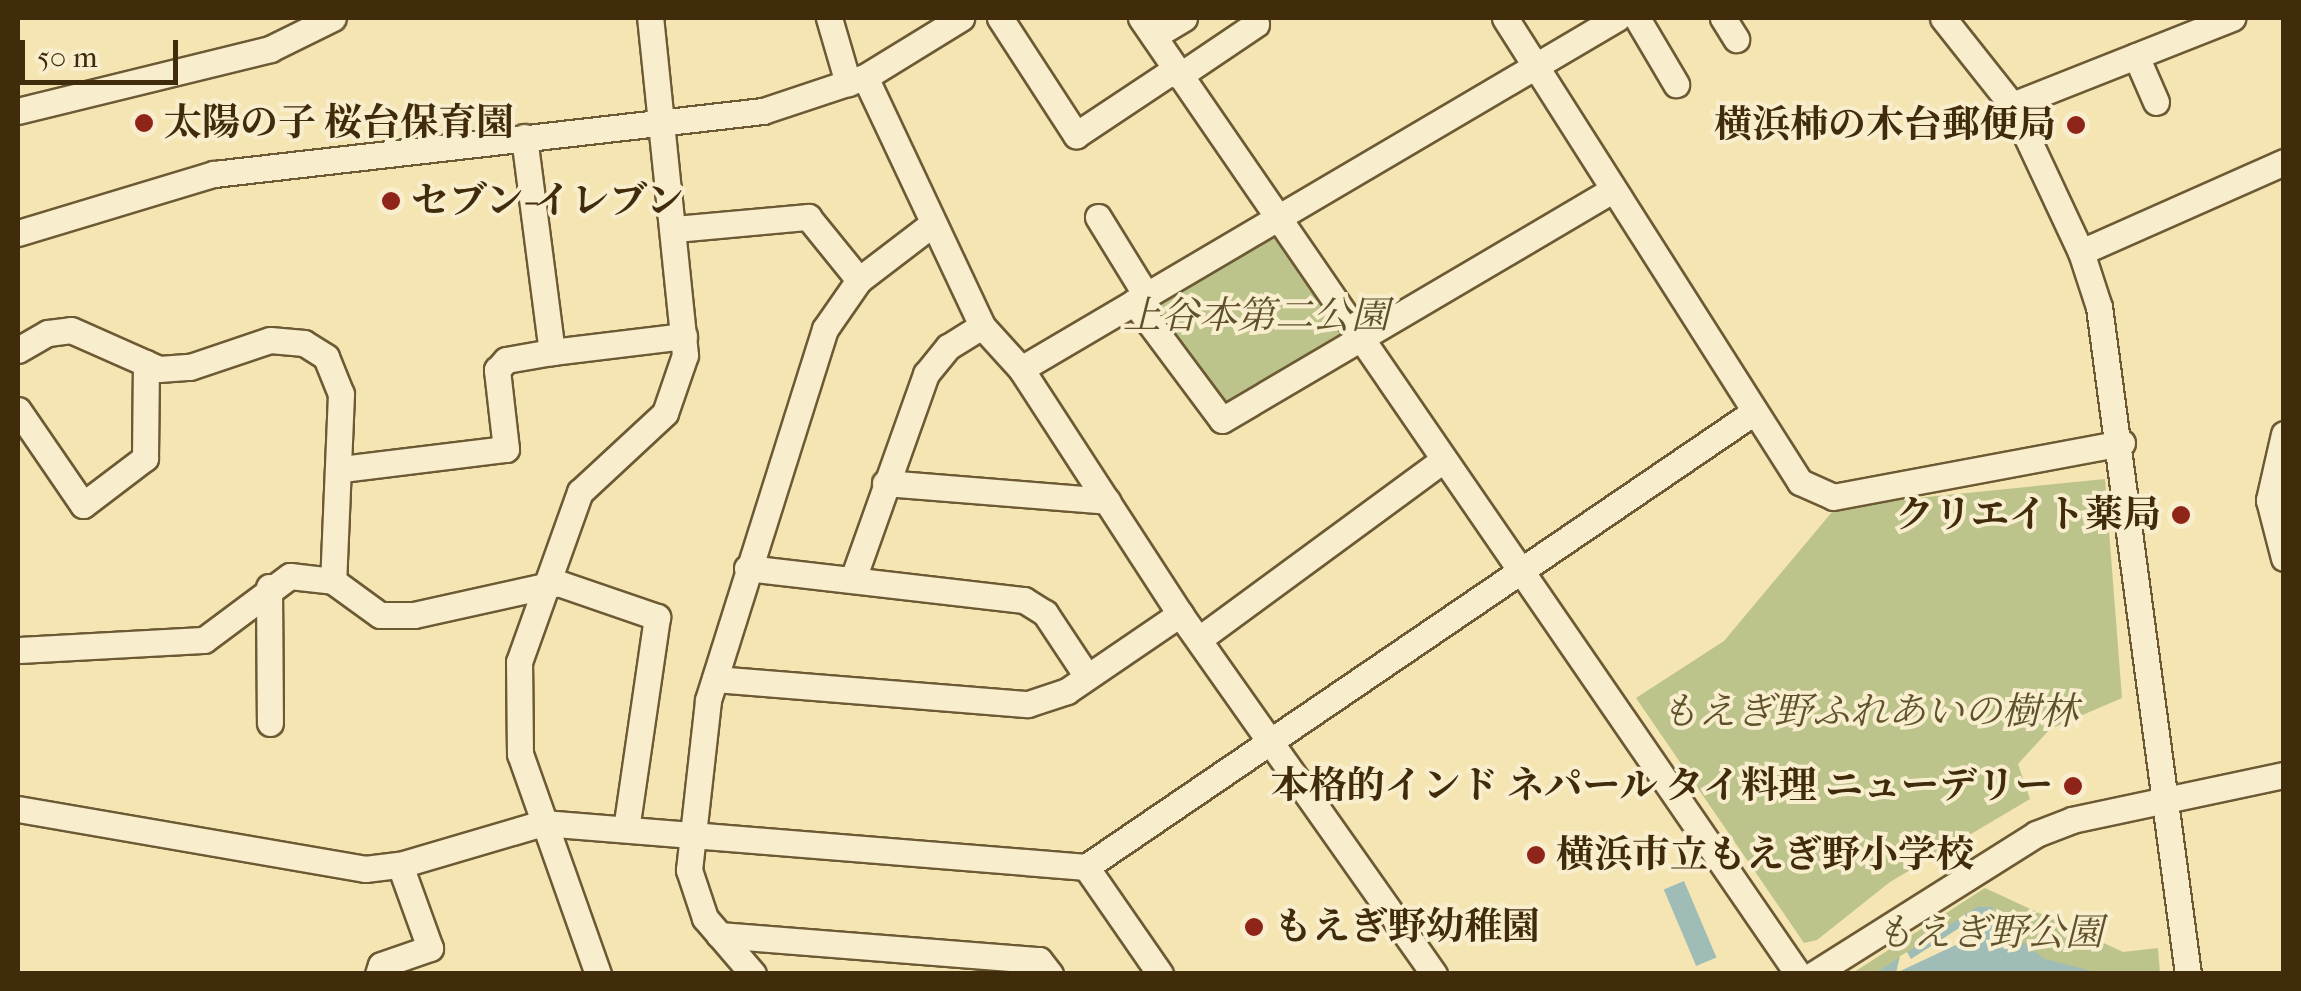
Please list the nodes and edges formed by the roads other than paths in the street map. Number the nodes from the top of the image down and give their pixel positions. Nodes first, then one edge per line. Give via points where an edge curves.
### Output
1 (333, 18) edge
2 (650, 18) edge
3 (829, 18) edge
4 (961, 18) edge
5 (1000, 18) edge
6 (1184, 18) edge
7 (1506, 18) edge
8 (1617, 18) edge
9 (1637, 18) edge
10 (1944, 18) edge
11 (2232, 18) edge
12 (1256, 24) dead end
13 (1148, 27) edge
14 (2136, 56) junction
15 (1532, 68) junction
16 (1176, 73) junction
17 (856, 80) junction
18 (1676, 84) dead end
19 (2156, 102) dead end
20 (2012, 105) junction
21 (18, 111) edge
22 (660, 123) junction
23 (524, 137) junction
24 (2284, 162) edge
25 (1611, 191) junction
26 (1098, 217) dead end
27 (1278, 218) junction
28 (931, 226) junction
29 (675, 229) junction
30 (18, 233) edge
31 (2081, 252) junction
32 (859, 280) junction
33 (1140, 298) junction
34 (982, 326) junction
35 (684, 336) junction
36 (1358, 337) junction
37 (18, 350) edge
38 (552, 352) junction
39 (146, 364) junction
40 (1020, 370) junction
41 (18, 410) edge
42 (1752, 414) junction
43 (2284, 434) edge
44 (2122, 443) junction
45 (1443, 460) junction
46 (2280, 464) edge
47 (342, 469) junction
48 (885, 483) junction
49 (1106, 501) junction
50 (2284, 558) edge
51 (746, 568) junction
52 (1521, 568) junction
53 (853, 579) junction
54 (333, 581) junction
55 (546, 584) junction
56 (269, 587) junction
57 (1180, 614) junction
58 (1202, 637) junction
59 (18, 650) edge
60 (1086, 675) junction
61 (715, 679) junction
62 (270, 723) dead end
63 (1271, 743) junction
64 (2284, 775) edge
65 (2168, 802) junction
66 (18, 809) edge
67 (544, 822) junction
68 (626, 829) junction
69 (692, 834) junction
70 (400, 865) junction
71 (1086, 867) junction
72 (719, 935) junction
73 (909, 951) junction
74 (378, 974) edge
75 (598, 974) edge
76 (753, 974) edge
77 (924, 974) edge
78 (1050, 974) edge
79 (1160, 974) edge
80 (1434, 974) edge
81 (1798, 974) edge
82 (1814, 974) edge
83 (2188, 974) edge

1 - 21 street via 270,49
2 - 22 street
3 - 17 street
4 - 17 street
5 - 16 street via 1076,135
6 - 13 street
7 - 15 street
8 - 15 street
9 - 18 street via 1668,52
10 - 20 street
11 - 14 street
12 - 16 street
13 - 16 street
14 - 19 street
14 - 20 street
15 - 25 street
15 - 27 street
16 - 27 street
17 - 22 street via 763,111
17 - 28 street
20 - 31 street
22 - 23 street
22 - 29 street
23 - 30 street via 214,174
23 - 38 street
24 - 31 street
25 - 36 street
25 - 42 street
26 - 33 street
27 - 33 street
27 - 36 street
28 - 32 street
28 - 34 street
29 - 32 street via 808,218
29 - 35 street
31 - 44 street via 2099,307
32 - 51 street via 826,329
33 - 36 street via 1222,420
33 - 40 street
34 - 40 street
34 - 48 street via 948,347 926,374
35 - 38 street
35 - 55 street via 680,379 665,413 580,492
36 - 45 street
37 - 39 street via 48,333 71,330
38 - 47 street via 506,360 497,370 506,449
39 - 41 street via 145,458 82,505
39 - 47 street via 190,367 270,340 304,344 326,357 340,384
40 - 49 street
42 - 44 street via 1800,482 1833,497
42 - 52 street
43 - 46 street
44 - 65 street
45 - 52 street
45 - 58 street
46 - 50 street via 2270,500
47 - 54 street
48 - 49 street
48 - 53 street
49 - 57 street
51 - 53 street
51 - 61 street
52 - 63 street
52 - 81 street
53 - 60 street via 1024,600 1045,613
54 - 55 street via 380,615
54 - 56 street via 290,576
55 - 67 street via 520,662 520,754
55 - 68 street via 657,616
56 - 59 street via 250,612 204,640
56 - 62 street
57 - 58 street
57 - 60 street
58 - 63 street
60 - 61 street via 1067,691 1028,704
61 - 69 street
63 - 71 street
63 - 80 street
64 - 65 street
65 - 82 street via 2072,820 2036,834
65 - 83 street
66 - 70 street via 365,869
67 - 68 street
67 - 70 street
67 - 75 street
68 - 69 street
69 - 71 street
69 - 72 street via 696,898
70 - 74 street via 430,948 380,965
71 - 79 street
72 - 73 street
72 - 76 street
73 - 77 street
73 - 78 street via 1039,960

